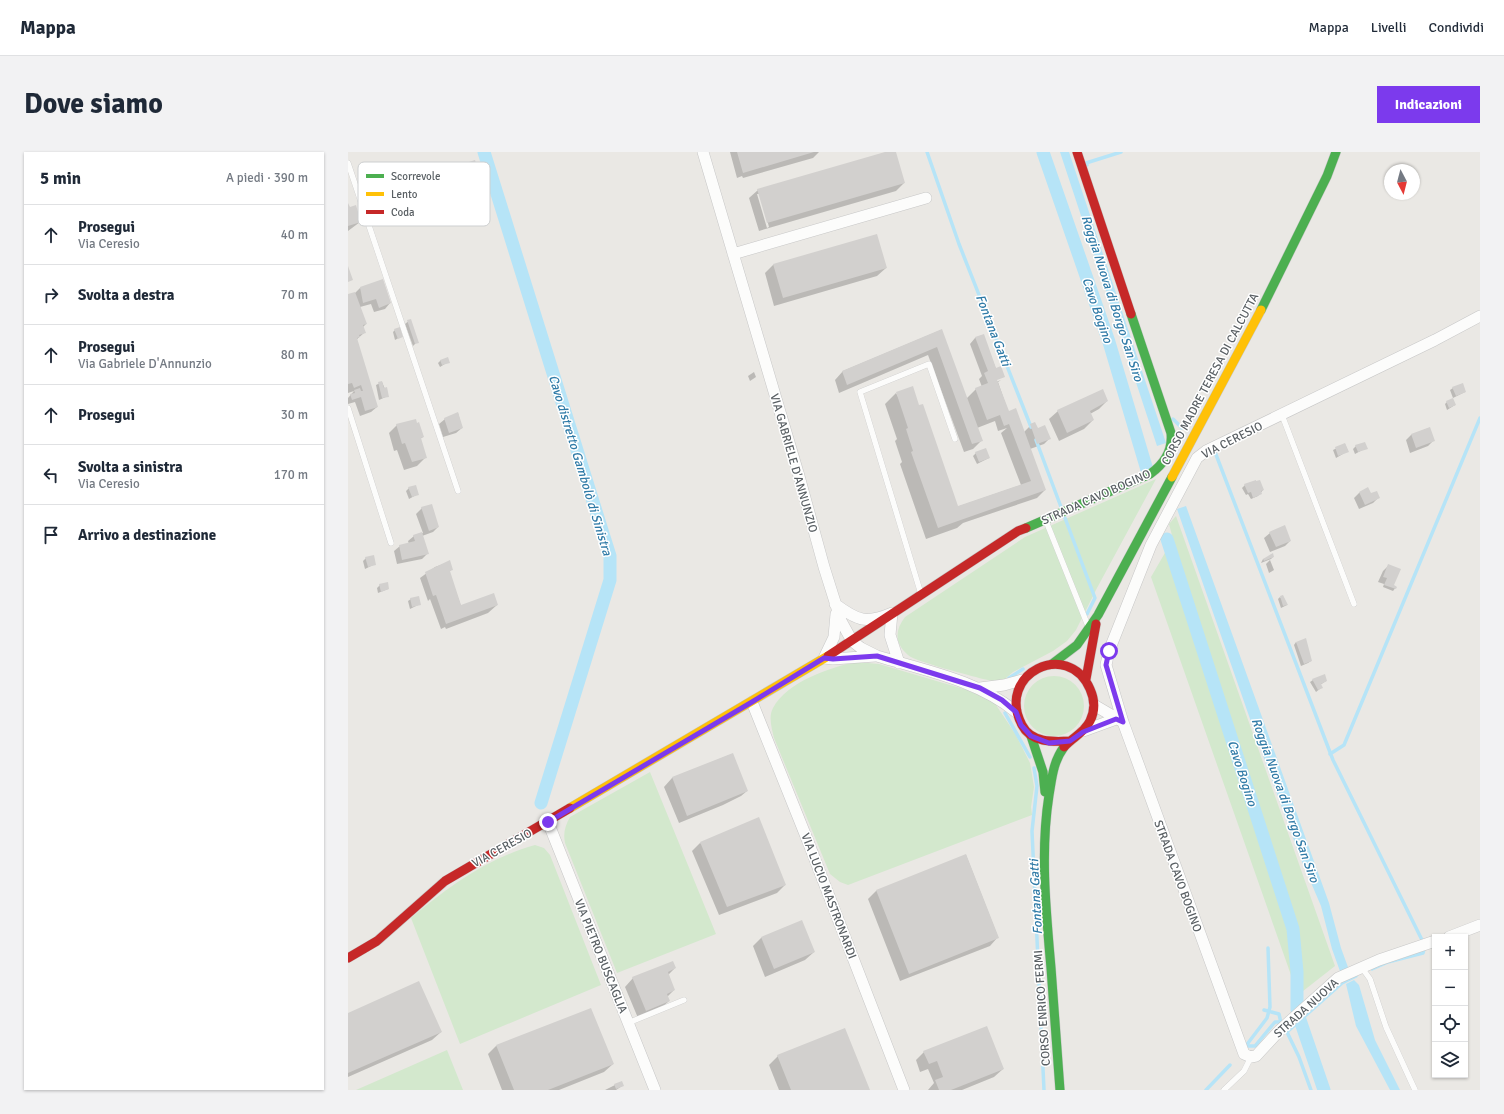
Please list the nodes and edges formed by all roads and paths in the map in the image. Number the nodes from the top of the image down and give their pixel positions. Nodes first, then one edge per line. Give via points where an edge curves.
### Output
1 (703, 152) edge
2 (1077, 152) edge
3 (1336, 152) edge
4 (348, 163) edge
5 (358, 193) edge
6 (926, 198) dead end
7 (369, 226) edge
8 (733, 254) junction
9 (1480, 316) edge
10 (348, 408) edge
11 (1282, 414) junction
12 (955, 439) dead end
13 (458, 490) dead end
14 (1046, 520) junction
15 (391, 543) dead end
16 (921, 594) junction
17 (835, 604) junction
18 (1354, 604) dead end
19 (892, 613) junction
20 (1098, 614) junction
21 (1089, 628) junction
22 (852, 641) junction
23 (877, 656) junction
24 (824, 658) junction
25 (899, 663) junction
26 (1052, 664) junction
27 (1086, 679) junction
28 (1022, 680) junction
29 (980, 688) junction
30 (752, 702) junction
31 (1094, 704) junction
32 (1016, 712) junction
33 (1120, 720) junction
34 (1083, 732) junction
35 (1031, 736) junction
36 (1070, 741) junction
37 (1047, 804) junction
38 (548, 822) junction
39 (1480, 925) edge
40 (1457, 934) edge
41 (1432, 942) edge
42 (348, 958) edge
43 (1358, 969) junction
44 (684, 1000) dead end
45 (628, 1023) junction
46 (1251, 1057) junction
47 (655, 1090) edge
48 (904, 1090) edge
49 (1060, 1090) edge
50 (1224, 1090) edge
51 (1415, 1090) edge

1 - 8 street, VIA GABRIELE D'ANNUNZIO
2 - 14 main road, STRADA CAVO BOGINO via 1173,442 1162,463 1150,474
3 - 20 main road, CORSO MADRE TERESA DI CALCUTTA via 1327,176 1262,308
4 - 5 lane
6 - 8 street
7 - 13 lane
8 - 17 street, VIA GABRIELE D'ANNUNZIO
9 - 11 street, VIA CERESIO
10 - 15 lane
11 - 18 lane
11 - 33 street, VIA CERESIO via 1206,451 1197,458 1151,545 1109,651 1106,665
12 - 16 lane via 929,364 860,392
14 - 16 main road, STRADA CAVO BOGINO via 1018,531
14 - 21 lane
16 - 19 main road, STRADA CAVO BOGINO
17 - 19 street via 863,620 880,618
17 - 22 street, VIA GABRIELE D'ANNUNZIO
17 - 24 street via 834,637
19 - 22 main road, STRADA CAVO BOGINO
19 - 25 street via 890,635
20 - 21 main road, CORSO MADRE TERESA DI CALCUTTA
20 - 27 main road, CORSO MADRE TERESA DI CALCUTTA
21 - 26 main road, CORSO MADRE TERESA DI CALCUTTA via 1077,645
22 - 23 street, VIA GABRIELE D'ANNUNZIO
22 - 24 main road, VIA CERESIO
23 - 24 street
23 - 25 street, VIA GABRIELE D'ANNUNZIO
24 - 30 main road, VIA CERESIO
25 - 29 street, VIA GABRIELE D'ANNUNZIO
26 - 27 main road via 1071,668
26 - 28 main road via 1036,669
27 - 31 main road via 1092,691
28 - 29 street, VIA GABRIELE D'ANNUNZIO
28 - 32 main road via 1016,696
29 - 32 street, VIA GABRIELE D'ANNUNZIO via 1002,700
30 - 38 main road, VIA CERESIO
30 - 48 street, VIA LUCIO MASTRONARDI via 810,844
31 - 33 street
31 - 34 main road via 1091,719
32 - 35 main road via 1021,725
33 - 34 street
33 - 46 street, STRADA CAVO BOGINO via 1240,1050
34 - 36 main road
35 - 36 main road via 1049,743
35 - 37 main road, CORSO ENRICO FERMI via 1043,772
36 - 37 main road, CORSO ENRICO FERMI via 1056,761
37 - 49 main road, CORSO ENRICO FERMI via 1043,866
38 - 42 main road, VIA CERESIO via 445,881 376,941
38 - 45 street, VIA PIETRO BUSCAGLIA
39 - 40 street
41 - 43 street, STRADA NUOVA
43 - 46 street, STRADA NUOVA via 1338,978 1280,1030 1256,1056
43 - 51 lane via 1370,979 1386,1028
44 - 45 lane
45 - 47 street, VIA PIETRO BUSCAGLIA
46 - 50 lane via 1244,1071

